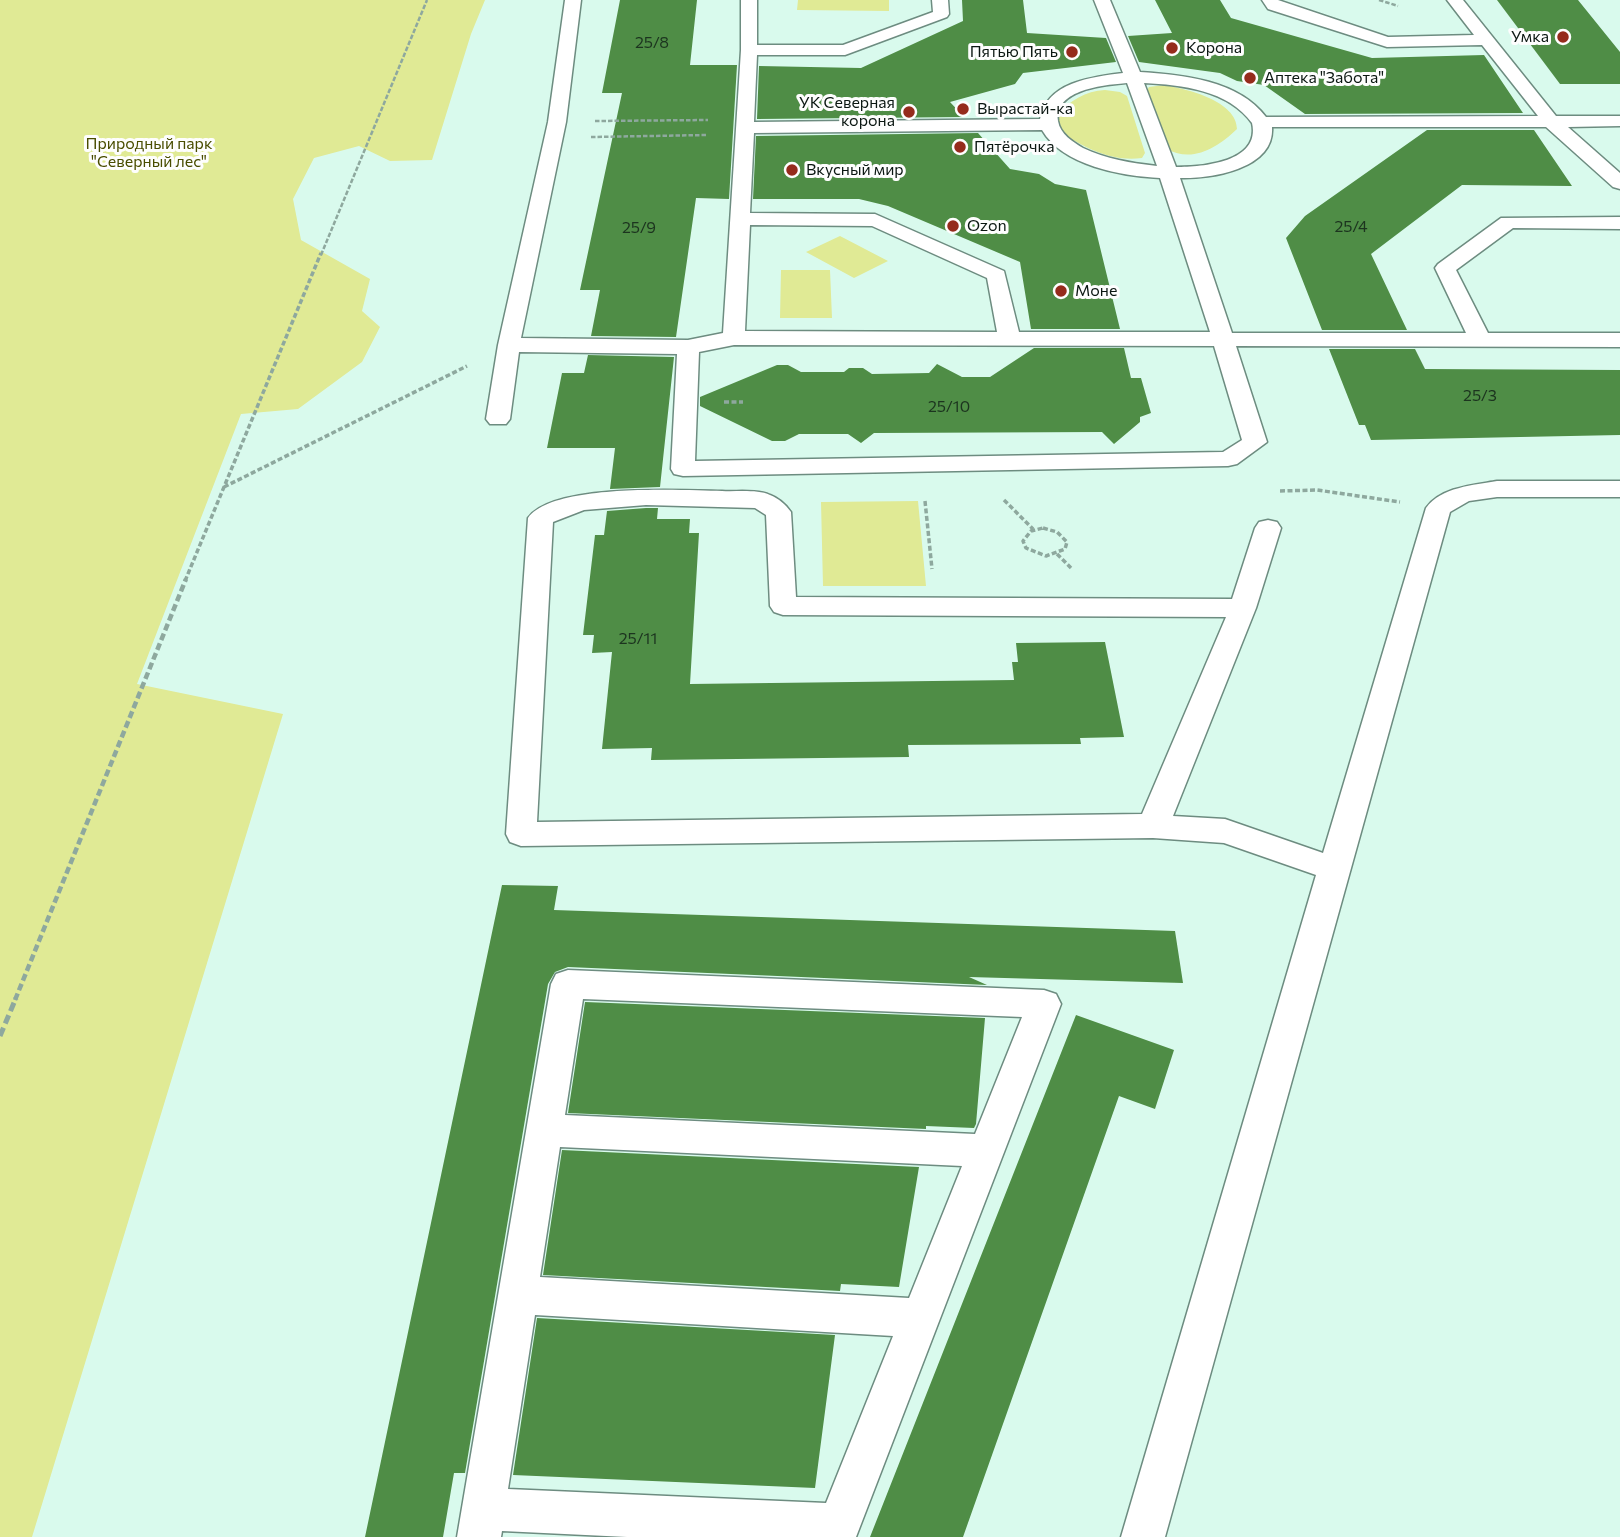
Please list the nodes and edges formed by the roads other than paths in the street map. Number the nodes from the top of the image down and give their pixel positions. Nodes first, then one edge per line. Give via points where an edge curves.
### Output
1 (573, 0) edge
2 (749, 0) edge
3 (940, 0) edge
4 (1102, 0) edge
5 (1270, 0) edge
6 (1455, 0) edge
7 (1485, 40) junction
8 (750, 50) junction
9 (1135, 77) junction
10 (1620, 121) edge
11 (1262, 122) junction
12 (1552, 122) junction
13 (1048, 124) junction
14 (744, 128) junction
15 (1170, 173) junction
16 (1620, 183) edge
17 (742, 219) junction
18 (1620, 223) edge
19 (733, 338) junction
20 (1010, 340) junction
21 (1224, 340) junction
22 (1480, 340) junction
23 (1620, 340) edge
24 (509, 345) junction
25 (688, 347) junction
26 (498, 419) dead end
27 (1620, 489) edge
28 (1268, 528) dead end
29 (1243, 608) junction
30 (1153, 826) junction
31 (1334, 869) junction
32 (544, 1130) junction
33 (986, 1151) junction
34 (518, 1295) junction
35 (920, 1318) junction
36 (482, 1523) edge
37 (836, 1531) edge
38 (1143, 1537) edge

1 - 24 lane via 556,129
2 - 8 lane
3 - 8 lane via 941,14 845,50
4 - 9 lane
5 - 7 lane via 1274,6 1387,42
6 - 7 lane
7 - 12 lane
8 - 14 lane
9 - 11 lane via 1168,79 1218,91 1249,108
9 - 13 lane via 1105,80 1060,97 1049,110
9 - 15 lane
10 - 12 lane
11 - 12 lane
11 - 15 lane via 1263,138 1254,152 1234,164
12 - 16 lane
13 - 14 lane
13 - 15 lane via 1057,139 1103,163
14 - 17 lane
15 - 21 lane
17 - 19 lane
17 - 20 lane via 875,220 997,275
18 - 22 lane via 1508,222 1445,268
19 - 20 lane
19 - 25 lane
20 - 21 lane
21 - 22 lane
21 - 25 lane via 1255,442 1228,459 683,468
22 - 23 lane
24 - 25 lane
24 - 26 lane
27 - 31 lane via 1497,489 1462,495 1439,508
28 - 29 lane
29 - 30 lane
29 - 30 lane via 783,606 778,512 761,500 584,500 551,510 541,518 521,834
30 - 31 lane via 1225,831
31 - 38 lane
32 - 33 lane
32 - 33 lane via 568,984 1044,1004
32 - 34 lane
33 - 35 lane
34 - 35 lane
34 - 36 lane
35 - 37 lane
36 - 37 lane

